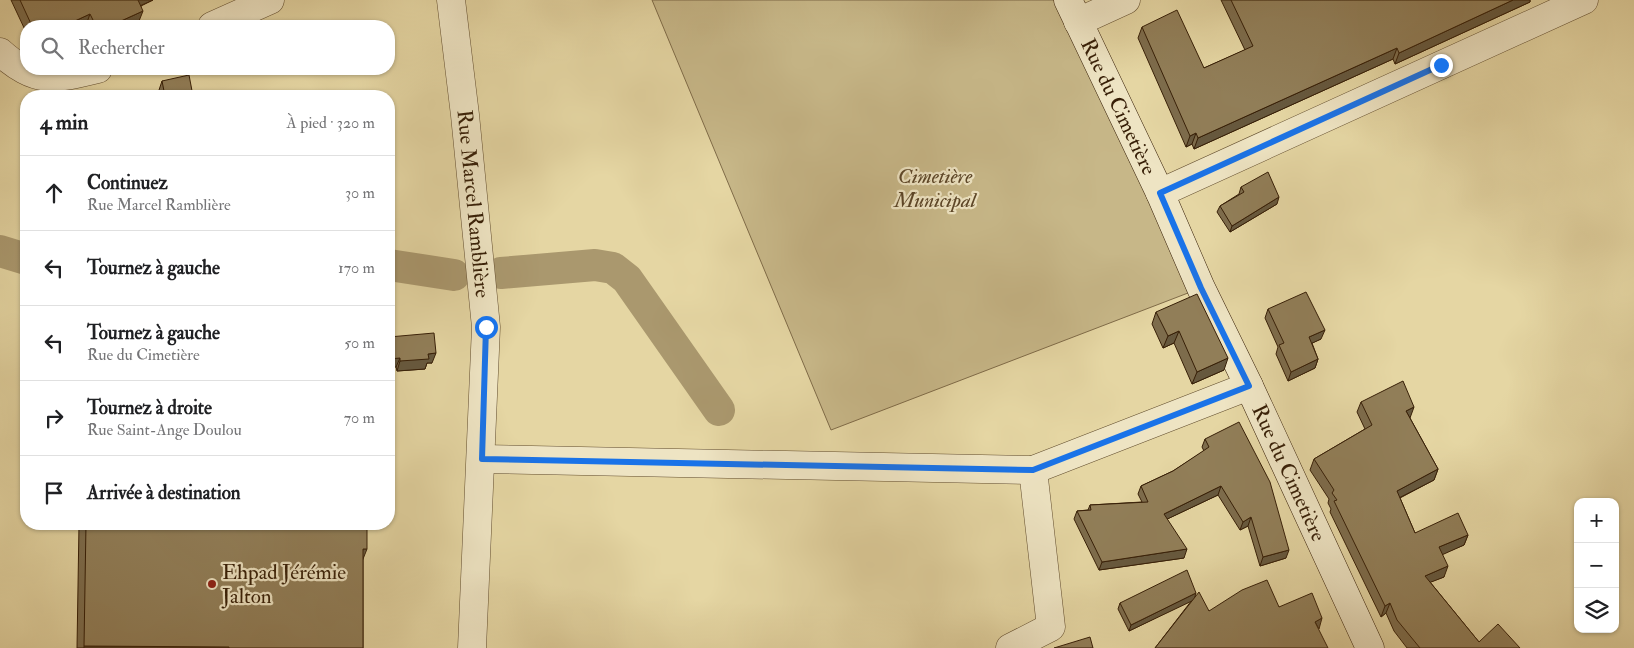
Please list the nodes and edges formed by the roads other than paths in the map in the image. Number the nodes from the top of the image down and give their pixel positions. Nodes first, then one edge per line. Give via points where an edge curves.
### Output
1 (270, 0) edge
2 (450, 0) edge
3 (1126, 0) edge
4 (1584, 0) edge
5 (1073, 11) edge
6 (225, 20) edge
7 (0, 52) edge
8 (20, 69) edge
9 (35, 75) edge
10 (74, 75) edge
11 (1160, 193) junction
12 (1249, 386) junction
13 (482, 459) junction
14 (1033, 470) junction
15 (472, 648) edge
16 (1010, 648) edge
17 (1370, 648) edge

1 - 6 street
2 - 13 street, Rue Marcel Ramblière via 486,327
3 - 5 street
4 - 11 street
5 - 11 street, Rue du Cimetière
7 - 8 street
9 - 10 street
11 - 12 street, Rue du Cimetière via 1201,288
12 - 14 street
12 - 17 street, Rue du Cimetière
13 - 14 street
13 - 15 street, Rue Marcel Ramblière
14 - 16 street via 1051,627

